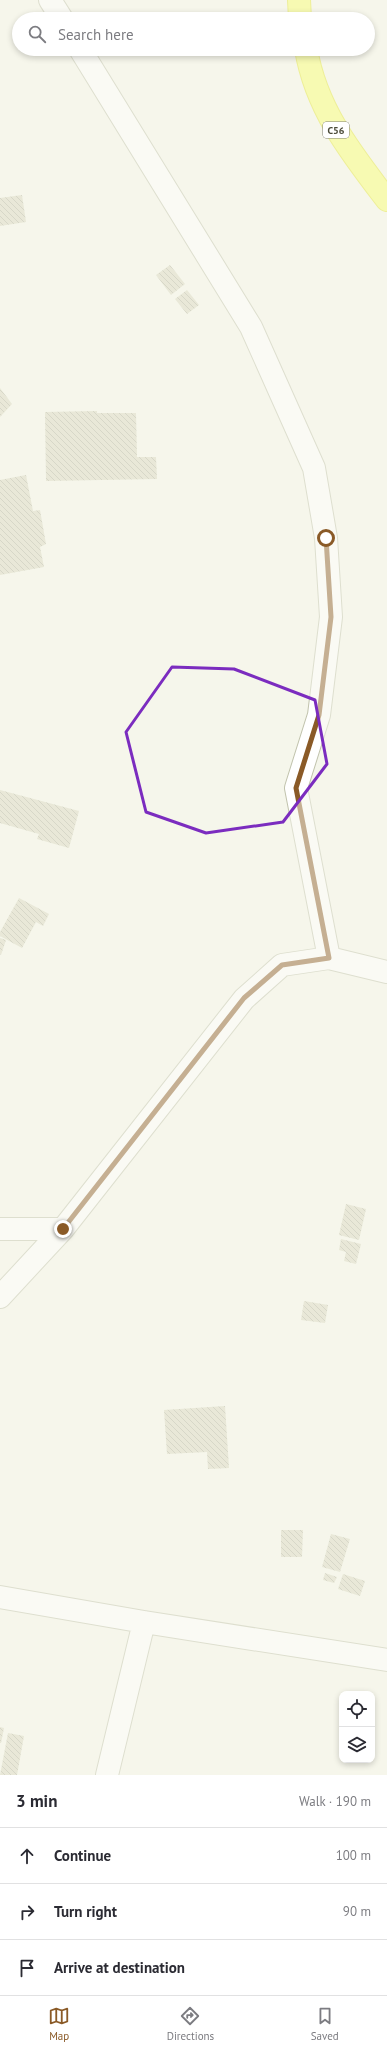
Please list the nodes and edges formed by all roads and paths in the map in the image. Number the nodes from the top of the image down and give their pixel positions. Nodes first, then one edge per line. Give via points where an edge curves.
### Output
1 (50, 0) edge
2 (299, 0) edge
3 (58, 12) edge
4 (300, 12) edge
5 (84, 56) edge
6 (308, 56) edge
7 (387, 200) edge
8 (329, 958) junction
9 (387, 972) edge
10 (0, 1229) edge
11 (63, 1229) junction
12 (0, 1297) edge
13 (0, 1597) edge
14 (144, 1622) junction
15 (387, 1660) edge
16 (108, 1775) edge

1 - 3 street
2 - 4 highway
5 - 8 street via 251,328 314,468 326,538 331,617 319,715 296,788
6 - 7 highway, C56 via 319,95 334,127
8 - 9 street
8 - 11 street via 282,965 244,998
10 - 11 street
11 - 12 street
13 - 14 street
14 - 15 street
14 - 16 street

